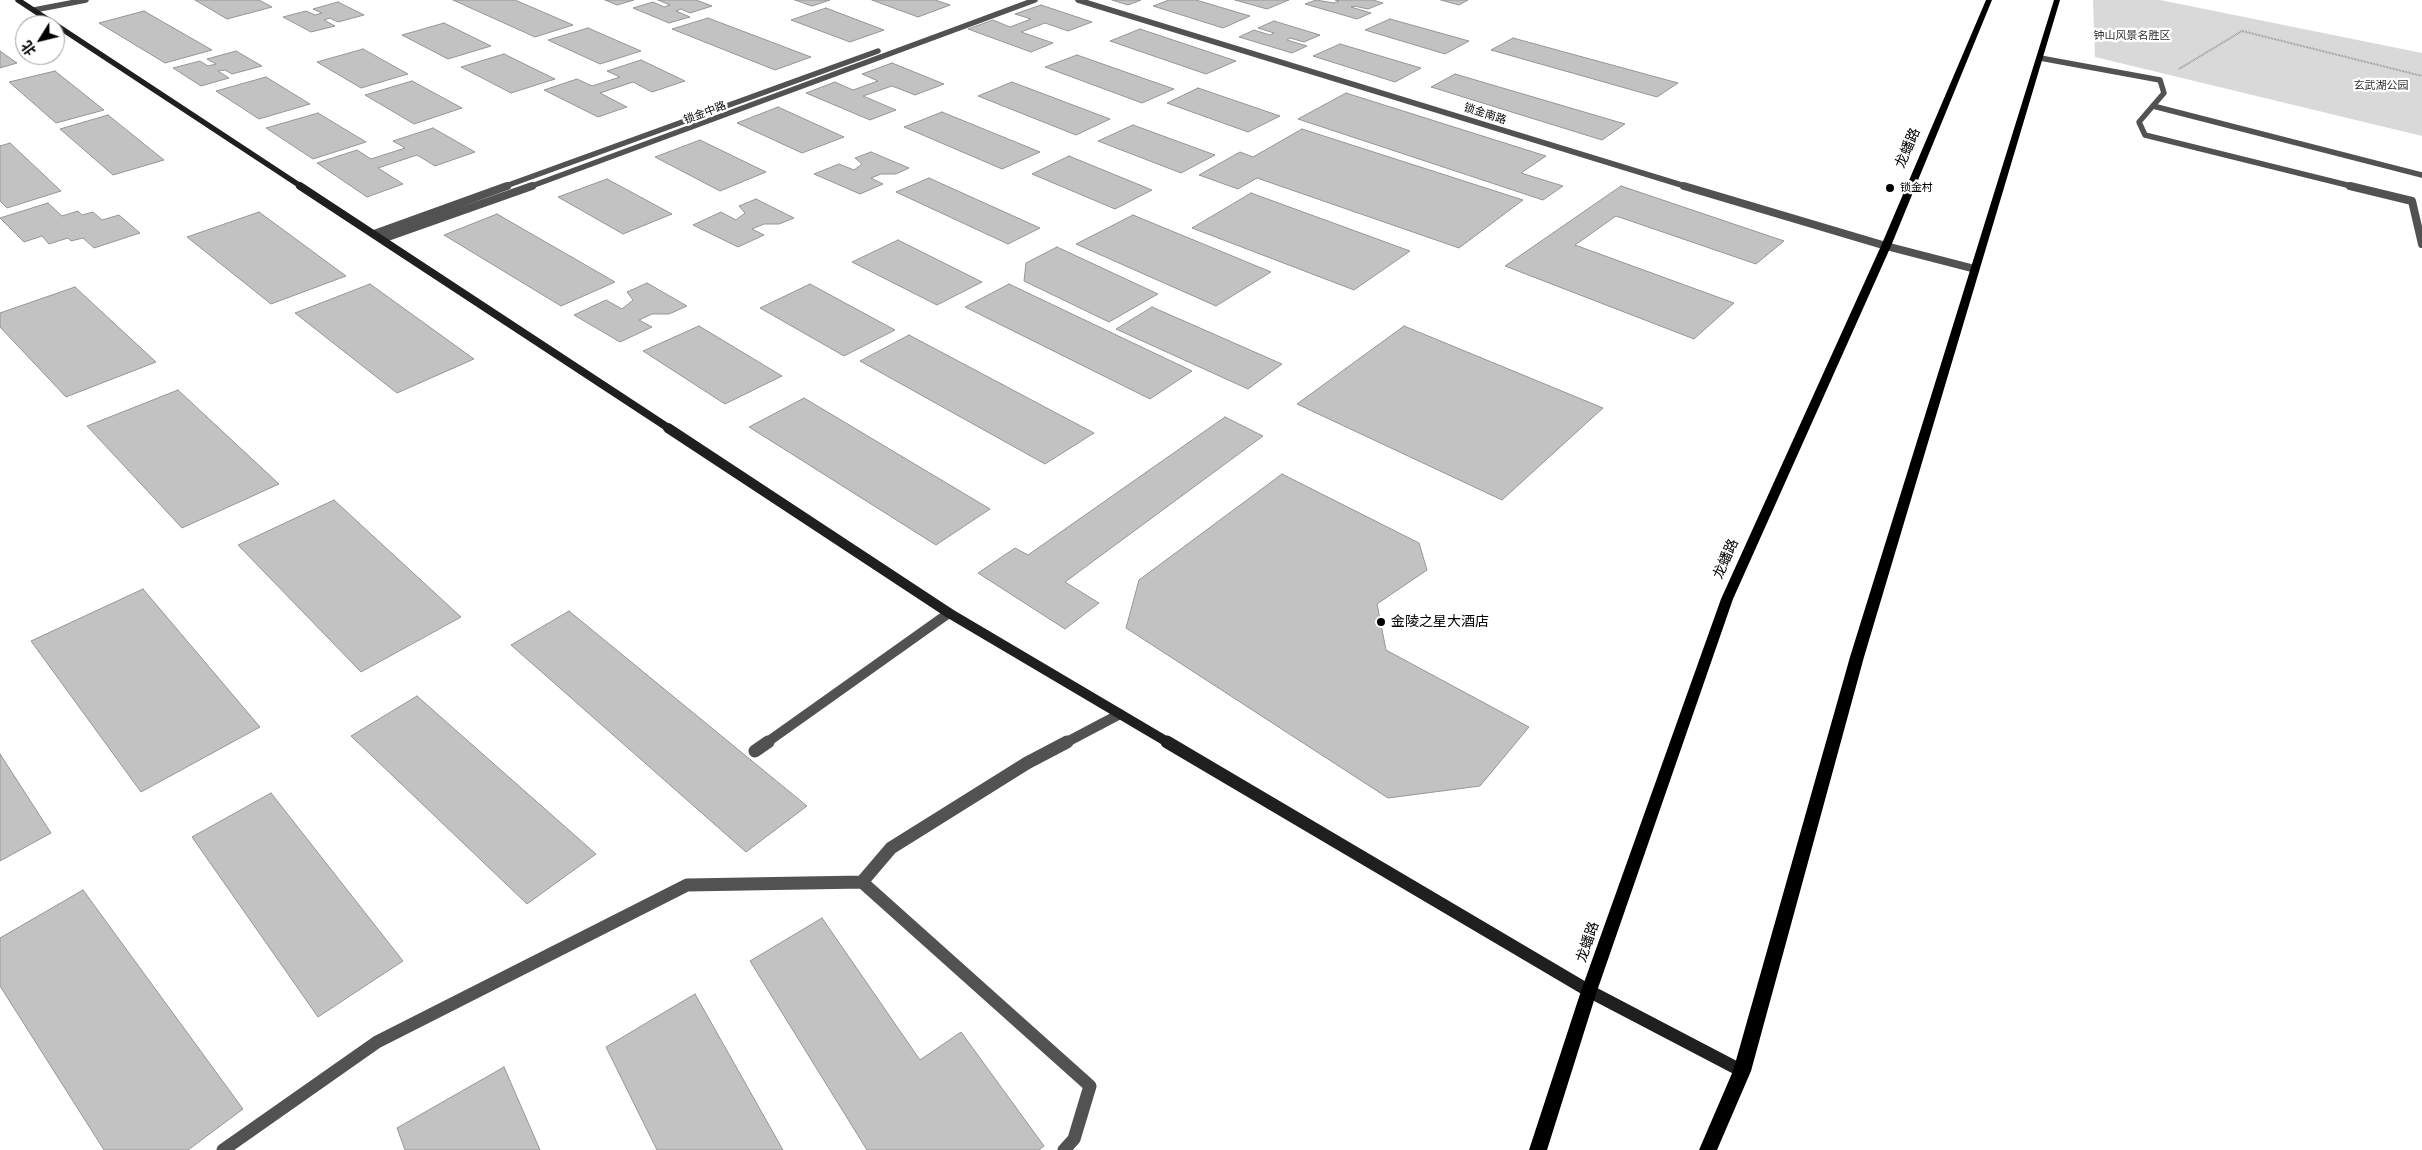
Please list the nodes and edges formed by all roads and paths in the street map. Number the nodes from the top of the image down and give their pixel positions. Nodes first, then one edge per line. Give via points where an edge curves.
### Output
1 (18, 0) edge
2 (86, 0) edge
3 (1020, 0) edge
4 (1035, 0) edge
5 (1078, 0) edge
6 (1989, 0) edge
7 (2057, 0) edge
8 (34, 10) junction
9 (2040, 58) junction
10 (2422, 76) edge
11 (2160, 80) junction
12 (2153, 106) junction
13 (2422, 175) edge
14 (378, 237) junction
15 (2422, 244) edge
16 (1886, 246) junction
17 (1975, 269) junction
18 (948, 613) junction
19 (1120, 714) junction
20 (755, 750) dead end
21 (862, 882) junction
22 (1589, 991) junction
23 (1742, 1071) junction
24 (223, 1150) edge
25 (1064, 1150) edge
26 (1538, 1150) edge
27 (1708, 1150) edge

1 - 8 street
2 - 8 street
3 - 14 street, 锁金中路
4 - 14 street, 锁金中路 via 656,142
5 - 16 street, 锁金南路
6 - 16 main road, 龙蟠路
7 - 9 main road
8 - 14 street
9 - 11 street
9 - 17 main road
10 - 11 path via 2242,31
11 - 12 street via 2164,92
12 - 13 street
12 - 15 street via 2140,122 2145,135 2412,201
14 - 18 street
16 - 17 street, 锁金南路
16 - 22 main road, 龙蟠路 via 1727,599
17 - 23 main road via 1857,657
18 - 19 street
18 - 20 street
19 - 21 street via 1027,763 891,848
19 - 22 street
21 - 24 street via 687,885 377,1042
21 - 25 street via 1090,1086 1074,1139
22 - 23 street
22 - 26 main road, 龙蟠路
23 - 27 main road

